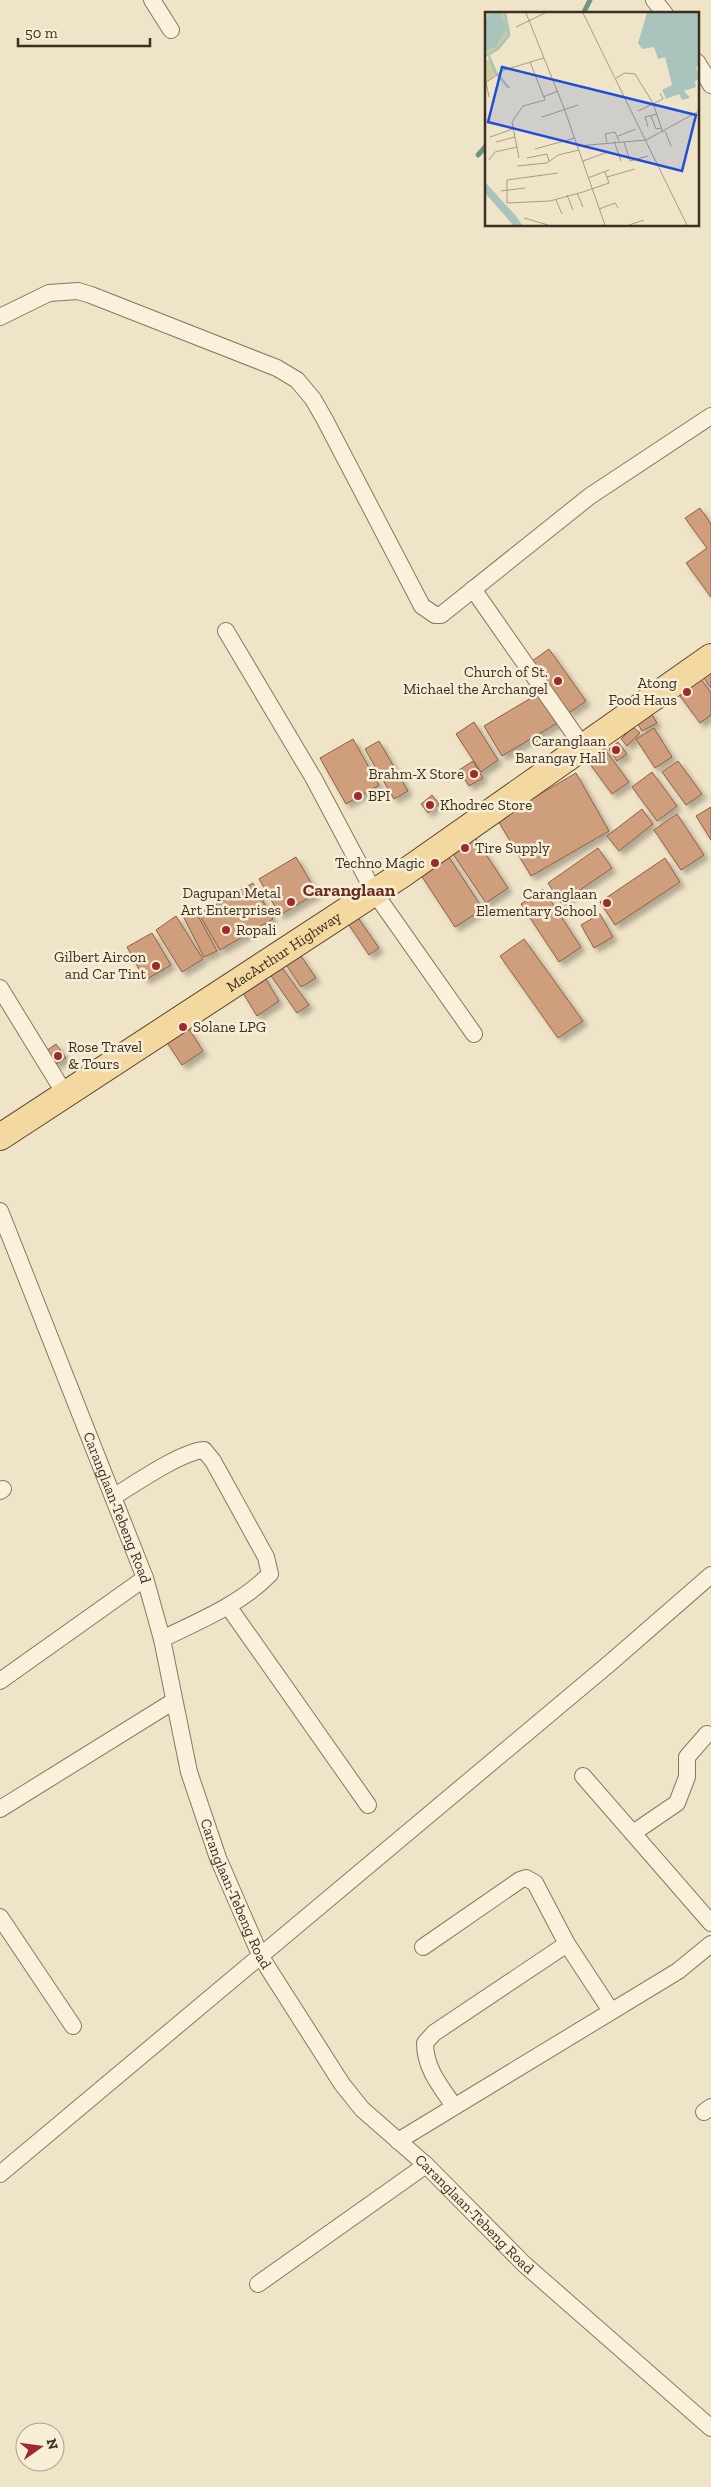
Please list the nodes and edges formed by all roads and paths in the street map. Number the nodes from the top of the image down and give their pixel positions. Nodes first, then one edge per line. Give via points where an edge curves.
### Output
1 (152, 0) edge
2 (654, 0) edge
3 (663, 12) edge
4 (171, 30) dead end
5 (698, 64) edge
6 (711, 85) edge
7 (0, 317) edge
8 (711, 416) edge
9 (473, 589) junction
10 (226, 631) dead end
11 (711, 657) edge
12 (584, 748) junction
13 (374, 892) junction
14 (0, 988) edge
15 (474, 1034) dead end
16 (65, 1094) junction
17 (0, 1137) edge
18 (0, 1210) edge
19 (113, 1497) junction
20 (711, 1575) edge
21 (145, 1578) junction
22 (228, 1606) junction
23 (162, 1639) junction
24 (0, 1682) edge
25 (174, 1700) junction
26 (707, 1734) dead end
27 (583, 1776) dead end
28 (368, 1806) dead end
29 (0, 1809) edge
30 (633, 1833) junction
31 (0, 1917) edge
32 (711, 1923) edge
33 (567, 1944) junction
34 (711, 1944) edge
35 (423, 1947) dead end
36 (261, 1957) junction
37 (611, 2011) junction
38 (72, 2026) dead end
39 (454, 2106) junction
40 (398, 2141) junction
41 (426, 2165) junction
42 (0, 2174) edge
43 (258, 2284) dead end
44 (711, 2428) edge

1 - 4 street
2 - 3 street
5 - 6 street
7 - 9 street via 49,293 78,291 277,368 297,380 313,398 422,606 435,615 441,615
8 - 9 street via 590,496
9 - 12 street
10 - 13 street via 314,779
11 - 12 main road, MacArthur Highway
12 - 13 main road, MacArthur Highway
13 - 15 street
13 - 16 main road, MacArthur Highway
14 - 16 street
16 - 17 main road, MacArthur Highway
18 - 19 street, Caranglaan-Tebeng Road
19 - 21 street, Caranglaan-Tebeng Road
19 - 22 street via 182,1457 204,1450 266,1557 270,1574
20 - 36 street
21 - 23 street, Caranglaan-Tebeng Road
21 - 24 street
22 - 23 street
22 - 28 street
23 - 25 street, Caranglaan-Tebeng Road
25 - 29 street
25 - 36 street, Caranglaan-Tebeng Road via 189,1772 218,1858
26 - 30 street via 687,1757 687,1777 677,1803
27 - 30 street
30 - 32 street
31 - 38 street
33 - 35 street via 535,1883 526,1878
33 - 37 street
33 - 39 street via 434,2033 425,2043 425,2058
34 - 37 street via 678,1971
36 - 40 street, Caranglaan-Tebeng Road via 342,2084 362,2109
36 - 42 street
37 - 39 street
39 - 40 street
40 - 41 street, Caranglaan-Tebeng Road
41 - 43 street
41 - 44 street, Caranglaan-Tebeng Road via 524,2264

